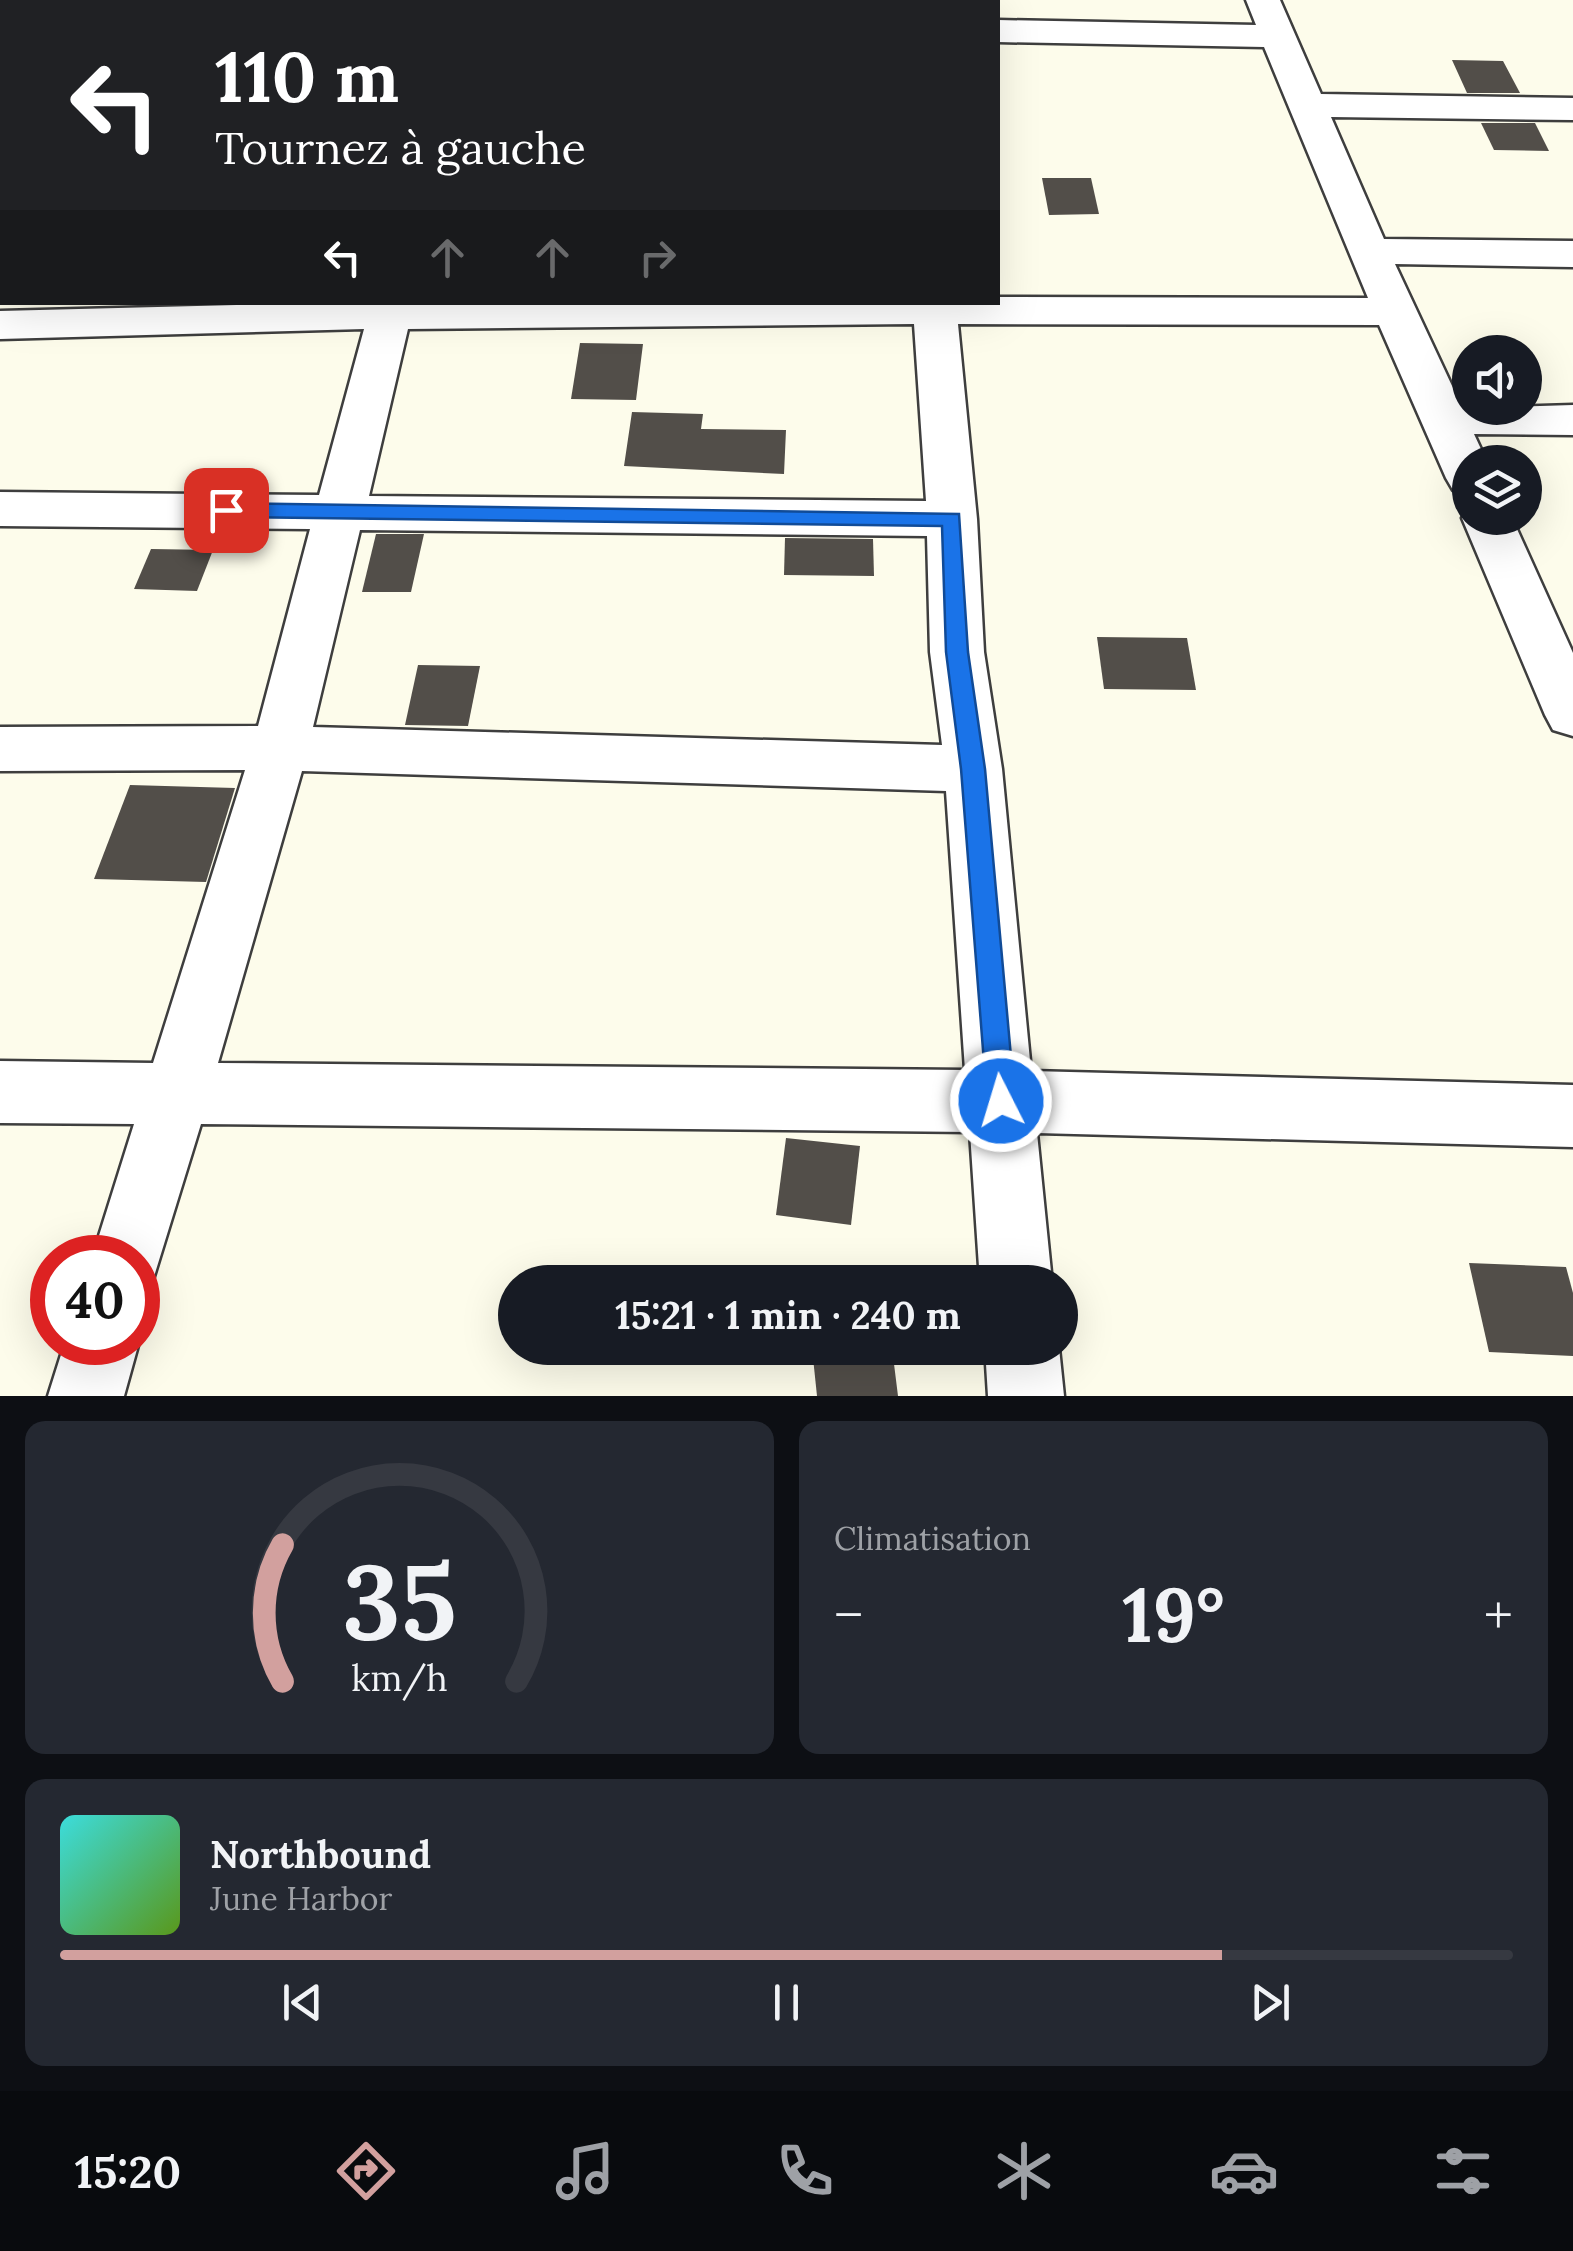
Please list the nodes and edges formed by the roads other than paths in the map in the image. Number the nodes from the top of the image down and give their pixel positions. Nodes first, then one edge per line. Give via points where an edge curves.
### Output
1 (1270, 18) edge
2 (1000, 31) edge
3 (1306, 105) junction
4 (1573, 109) edge
5 (1368, 252) junction
6 (1573, 254) edge
7 (934, 305) edge
8 (391, 308) edge
9 (1395, 312) junction
10 (0, 325) edge
11 (1444, 418) junction
12 (1573, 420) edge
13 (1456, 445) edge
14 (0, 509) edge
15 (340, 511) junction
16 (952, 519) junction
17 (1496, 535) edge
18 (1558, 646) edge
19 (1573, 715) edge
20 (280, 748) junction
21 (0, 750) edge
22 (973, 769) junction
23 (0, 1092) edge
24 (177, 1092) junction
25 (1001, 1101) junction
26 (1573, 1116) edge
27 (134, 1235) edge
28 (1015, 1265) edge
29 (95, 1365) edge
30 (1023, 1365) edge
31 (86, 1396) edge
32 (1026, 1396) edge

1 - 2 street
1 - 3 street
3 - 4 street
3 - 5 street
5 - 6 street
5 - 9 street
7 - 8 street
7 - 9 street
7 - 16 street
8 - 10 street
8 - 15 street
9 - 11 street
11 - 12 street
11 - 13 street
14 - 15 street
15 - 16 street
15 - 20 street
16 - 22 street via 957,652
17 - 18 street
18 - 19 street
20 - 21 street
20 - 22 street
20 - 24 street
22 - 25 street
23 - 24 street
24 - 25 street
24 - 27 street
25 - 26 street
25 - 28 street
29 - 31 street
30 - 32 street

